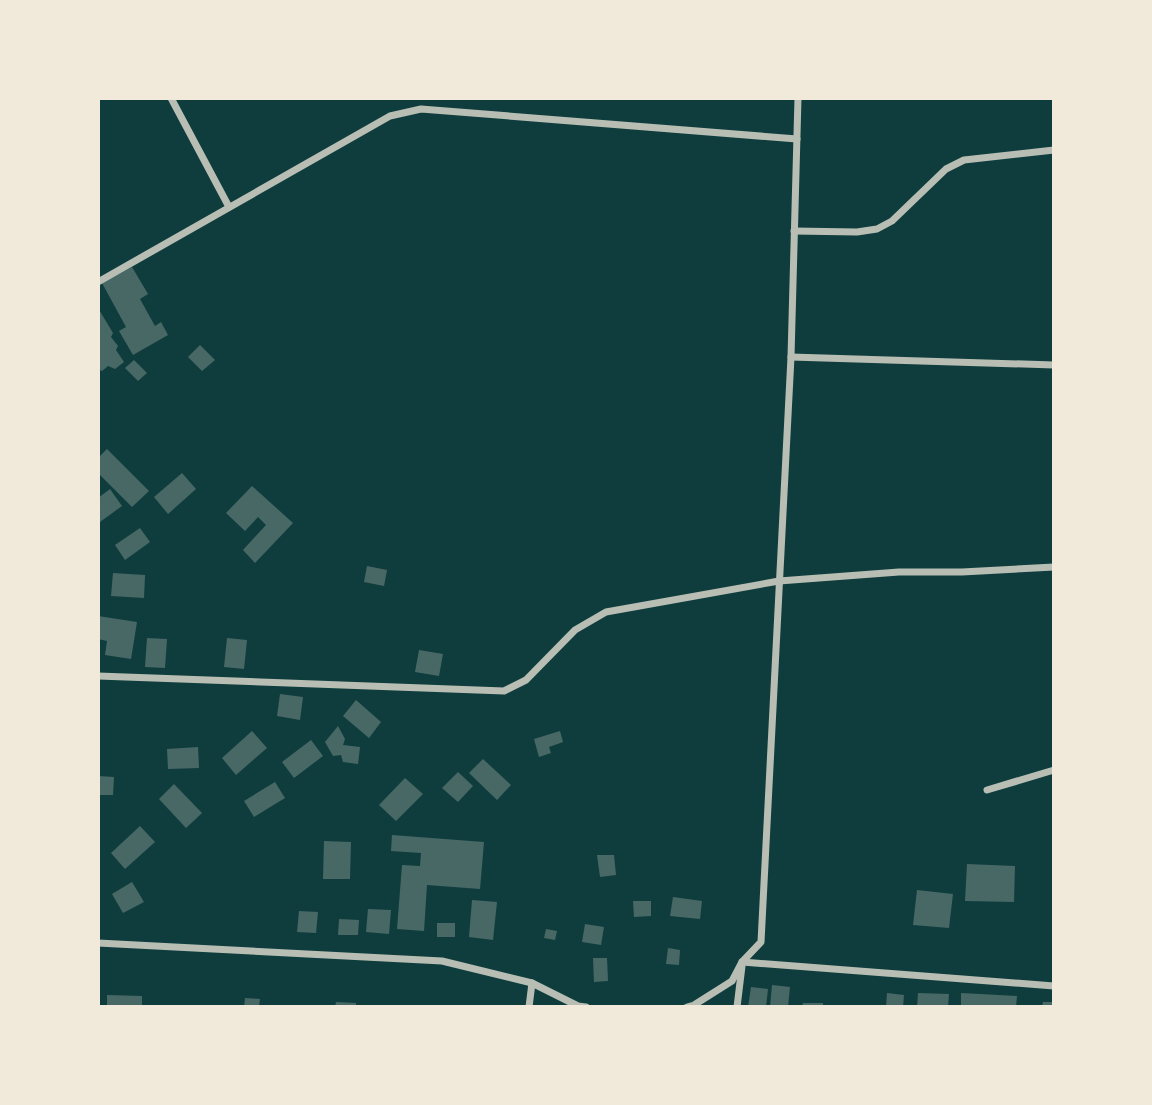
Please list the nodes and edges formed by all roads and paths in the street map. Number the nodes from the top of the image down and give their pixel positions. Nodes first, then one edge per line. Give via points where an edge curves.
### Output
1 (171, 98) edge
2 (798, 98) edge
3 (797, 139) junction
4 (1054, 150) edge
5 (229, 207) junction
6 (794, 231) junction
7 (98, 282) edge
8 (791, 357) junction
9 (1054, 365) edge
10 (1054, 567) edge
11 (779, 581) junction
12 (98, 676) edge
13 (1054, 770) edge
14 (987, 790) dead end
15 (98, 943) edge
16 (742, 962) junction
17 (532, 983) junction
18 (1054, 986) edge
19 (529, 1007) edge
20 (586, 1007) edge
21 (687, 1007) edge
22 (737, 1007) edge

1 - 5 street
2 - 3 street
3 - 5 street via 421,110 390,117
3 - 6 street
4 - 6 street via 964,160 946,169 892,221 877,229
5 - 7 street
6 - 8 street
8 - 9 street
8 - 11 street
10 - 11 street
11 - 12 street via 606,612 576,630 526,680 504,691
11 - 16 street via 761,942
13 - 14 street
15 - 17 street via 442,961
16 - 18 street
16 - 21 street via 732,981
16 - 22 street
17 - 19 street
17 - 20 street

